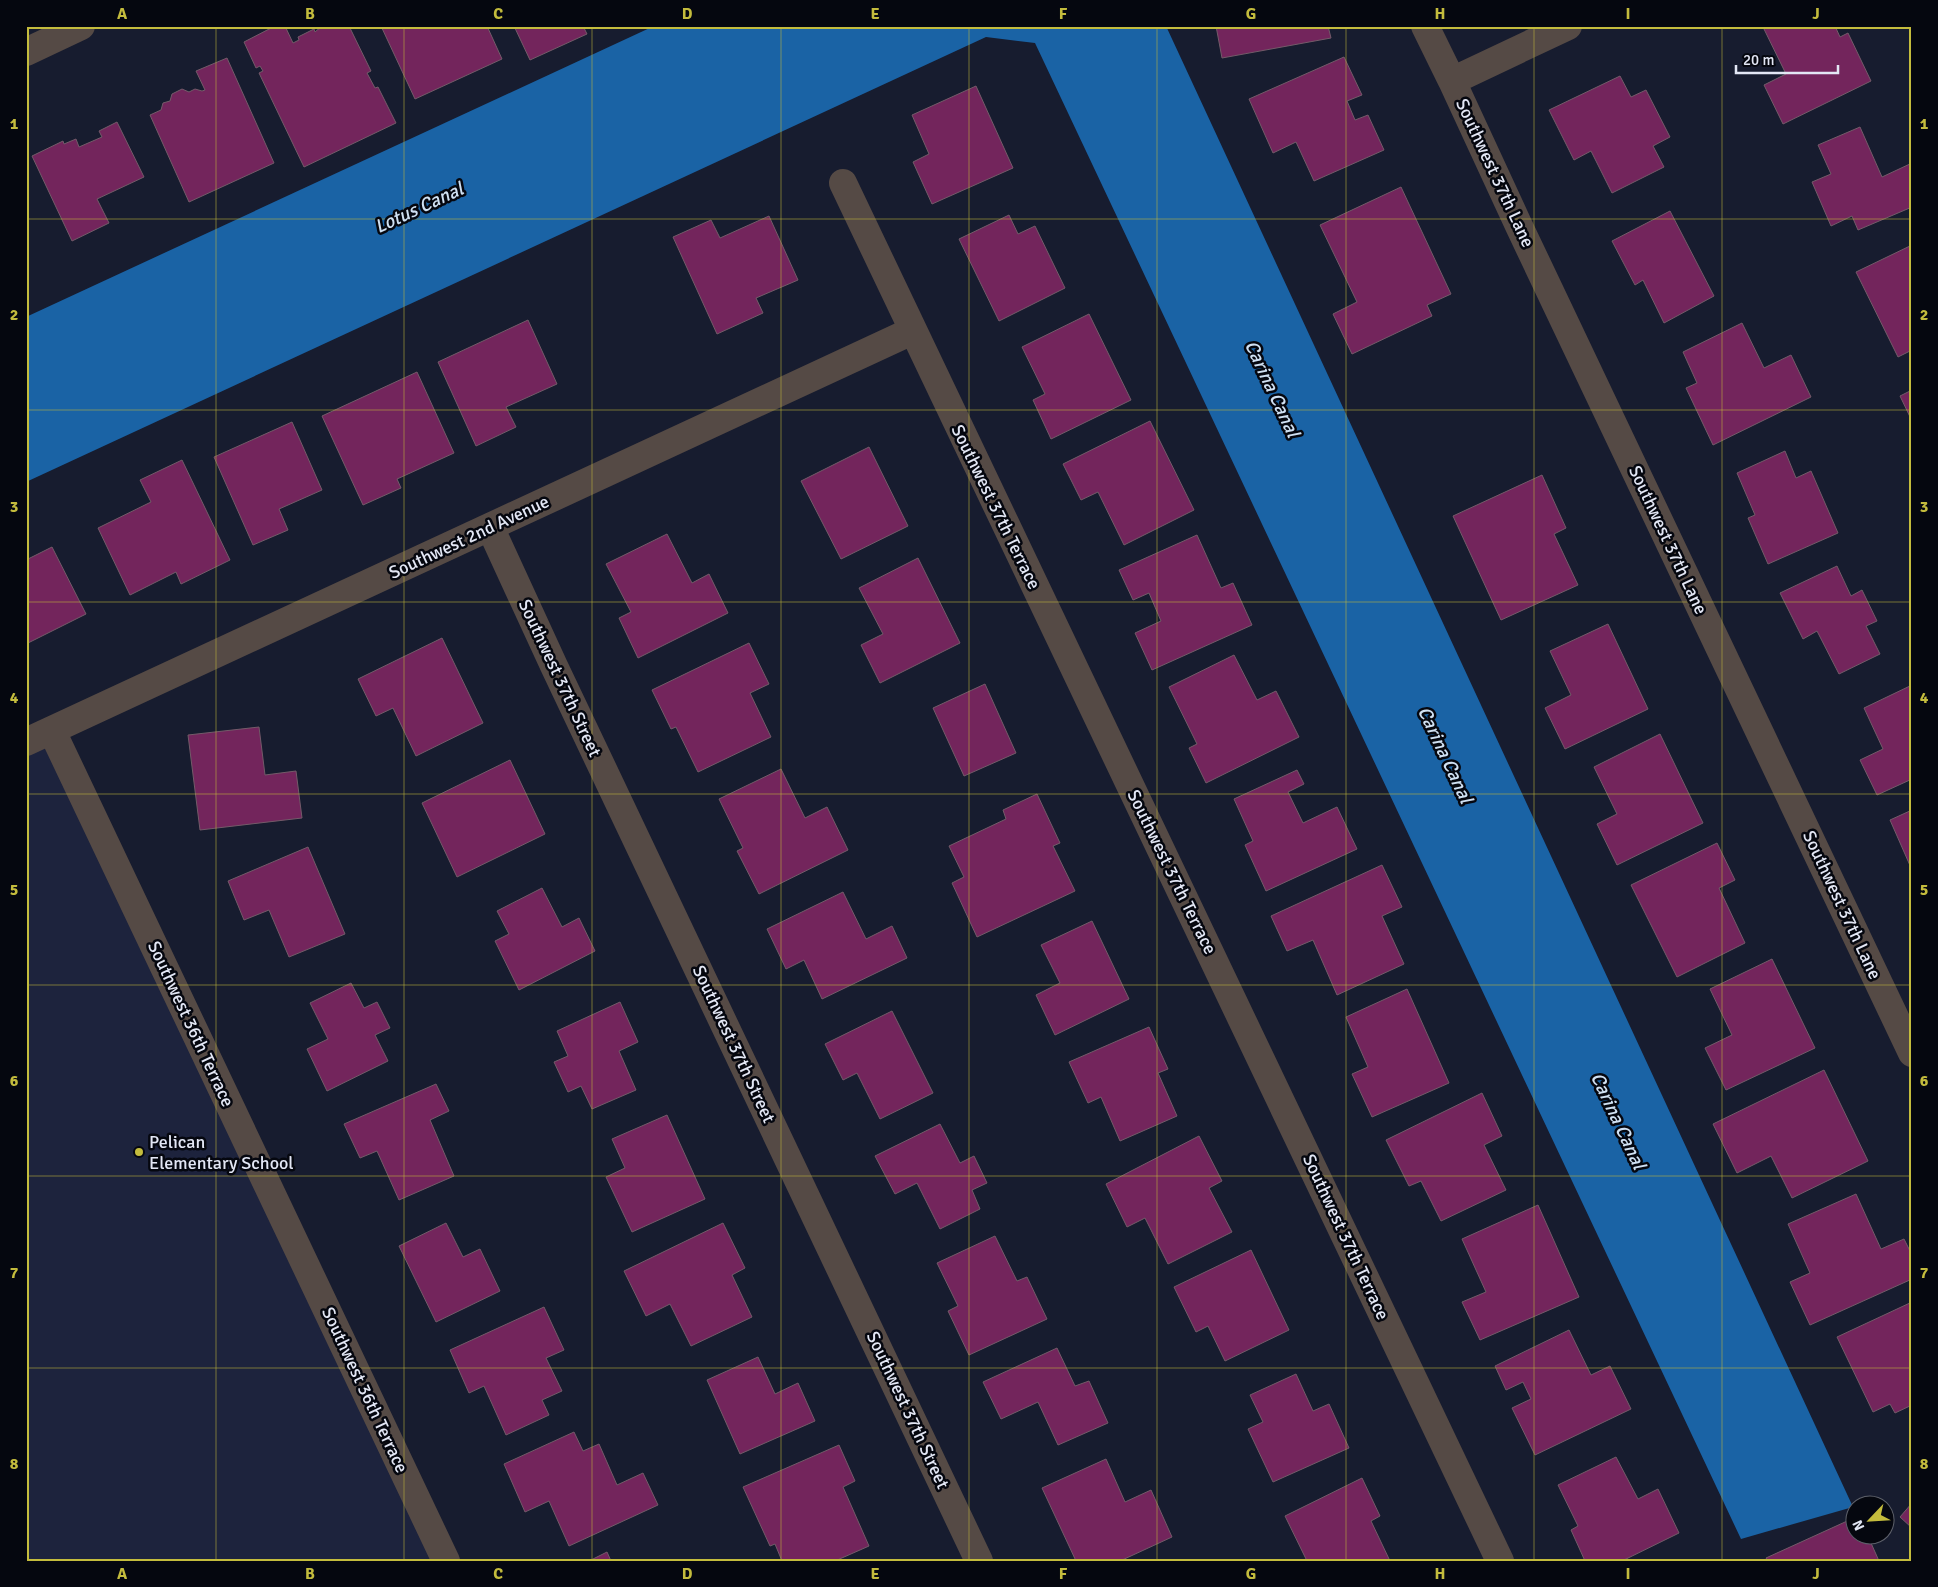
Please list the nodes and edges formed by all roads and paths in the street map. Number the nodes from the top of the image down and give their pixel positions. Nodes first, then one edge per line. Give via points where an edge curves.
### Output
1 (81, 26) edge
2 (1425, 26) edge
3 (1568, 26) edge
4 (26, 52) edge
5 (1452, 81) junction
6 (843, 183) dead end
7 (912, 331) junction
8 (490, 527) junction
9 (52, 731) junction
10 (26, 742) edge
11 (1912, 1053) edge
12 (446, 1561) edge
13 (980, 1561) edge
14 (1500, 1561) edge

1 - 4 street
2 - 5 street, Southwest 37th Lane
3 - 5 street
5 - 11 street, Southwest 37th Lane
6 - 7 street, Southwest 37th Terrace
7 - 8 street, Southwest 2nd Avenue
7 - 14 street, Southwest 37th Terrace
8 - 9 street, Southwest 2nd Avenue
8 - 13 street, Southwest 37th Street
9 - 10 street, Southwest 2nd Avenue
9 - 12 street, Southwest 36th Terrace

